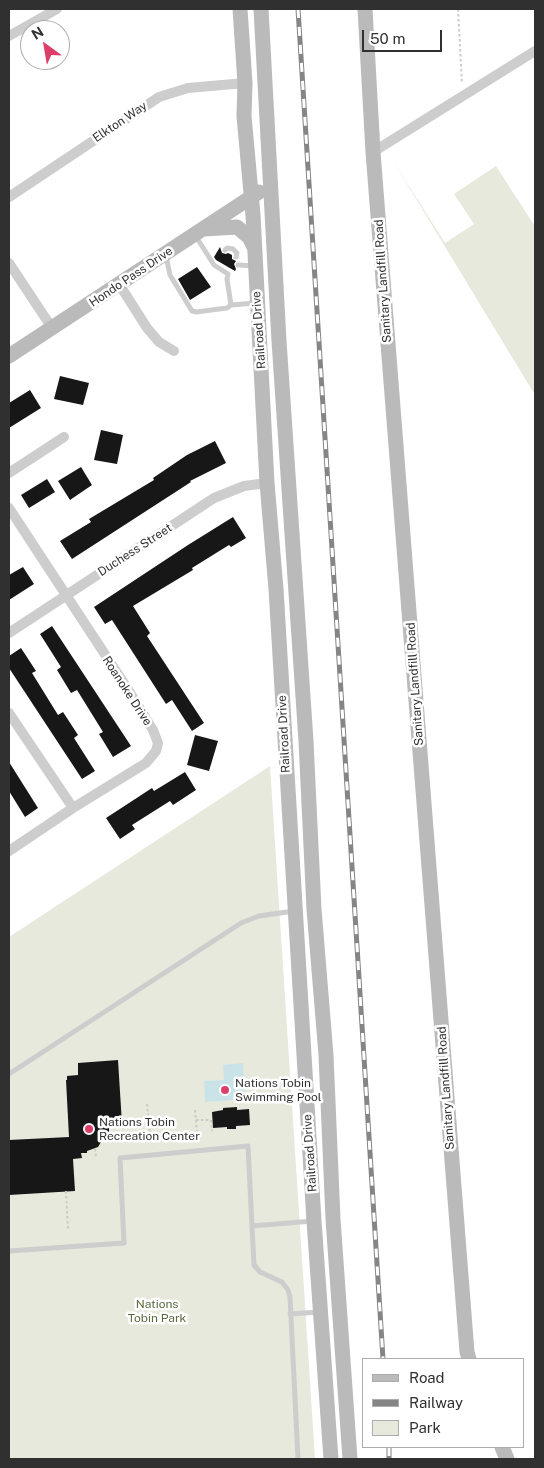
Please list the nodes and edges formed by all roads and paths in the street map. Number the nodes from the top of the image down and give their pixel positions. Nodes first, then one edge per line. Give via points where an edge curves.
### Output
1 (57, 9) edge
2 (240, 9) edge
3 (261, 9) edge
4 (365, 9) edge
5 (458, 9) edge
6 (9, 36) edge
7 (535, 51) edge
8 (245, 83) junction
9 (463, 96) junction
10 (373, 152) junction
11 (271, 185) junction
12 (252, 196) junction
13 (9, 197) edge
14 (199, 232) junction
15 (254, 248) junction
16 (225, 250) dead end
17 (166, 254) junction
18 (236, 257) dead end
19 (9, 263) edge
20 (238, 265) dead end
21 (255, 266) junction
22 (119, 284) junction
23 (257, 303) junction
24 (231, 305) junction
25 (52, 328) junction
26 (174, 351) dead end
27 (9, 356) edge
28 (64, 437) dead end
29 (9, 474) edge
30 (267, 483) junction
31 (9, 508) edge
32 (66, 596) junction
33 (9, 633) edge
34 (9, 713) edge
35 (73, 808) junction
36 (9, 851) edge
37 (314, 909) junction
38 (295, 911) junction
39 (9, 1074) edge
40 (148, 1104) dead end
41 (195, 1110) dead end
42 (196, 1120) junction
43 (122, 1121) dead end
44 (212, 1131) dead end
45 (197, 1132) dead end
46 (150, 1136) dead end
47 (124, 1138) dead end
48 (102, 1139) dead end
49 (108, 1139) dead end
50 (95, 1148) dead end
51 (96, 1157) dead end
52 (66, 1191) dead end
53 (333, 1219) junction
54 (314, 1221) junction
55 (252, 1226) junction
56 (68, 1229) dead end
57 (9, 1251) edge
58 (321, 1312) junction
59 (290, 1314) junction
60 (469, 1358) edge
61 (298, 1459) edge
62 (331, 1459) edge
63 (350, 1459) edge

1 - 6 street
2 - 8 main road, Railroad Drive
3 - 11 main road, Railroad Drive
4 - 10 main road, Sanitary Landfill Road
5 - 9 path
7 - 9 street
8 - 12 main road, Railroad Drive via 244,116
8 - 13 street, Elkton Way via 188,88 159,97
9 - 10 street
10 - 60 main road, Sanitary Landfill Road
11 - 12 main road, Hondo Pass Drive
11 - 37 main road, Railroad Drive
12 - 14 main road, Hondo Pass Drive
12 - 15 main road, Railroad Drive
14 - 15 main road via 237,227 250,237
14 - 17 main road, Hondo Pass Drive
14 - 24 lane via 216,263 230,271 227,279
15 - 21 main road, Railroad Drive
16 - 18 lane via 236,253
17 - 22 main road, Hondo Pass Drive
17 - 24 lane via 170,275 192,311 219,310
19 - 25 street
20 - 21 lane
21 - 23 main road, Railroad Drive
22 - 25 main road, Hondo Pass Drive
22 - 26 street via 159,342
23 - 24 lane
23 - 30 main road, Railroad Drive
25 - 27 main road, Hondo Pass Drive
28 - 29 street
30 - 32 street, Duchess Street via 244,486 214,498
30 - 38 main road, Railroad Drive
31 - 32 street, Roanoke Drive
32 - 33 street, Duchess Street
32 - 35 street, Roanoke Drive via 153,730 158,743 146,763
34 - 35 street
35 - 36 street, Roanoke Drive
37 - 38 main road
37 - 53 main road, Railroad Drive via 326,1055
38 - 39 lane via 259,916 240,923
38 - 54 main road, Railroad Drive
40 - 46 path
41 - 42 path
42 - 44 path via 211,1120
42 - 45 path
43 - 47 path
48 - 49 path
50 - 51 path
52 - 56 path
53 - 54 main road
53 - 63 main road, Railroad Drive
54 - 55 lane
54 - 58 main road, Railroad Drive
55 - 57 lane via 248,1146 120,1158 124,1243
55 - 59 lane via 254,1265 260,1272 286,1286
58 - 59 lane
58 - 62 main road, Railroad Drive
59 - 61 lane

